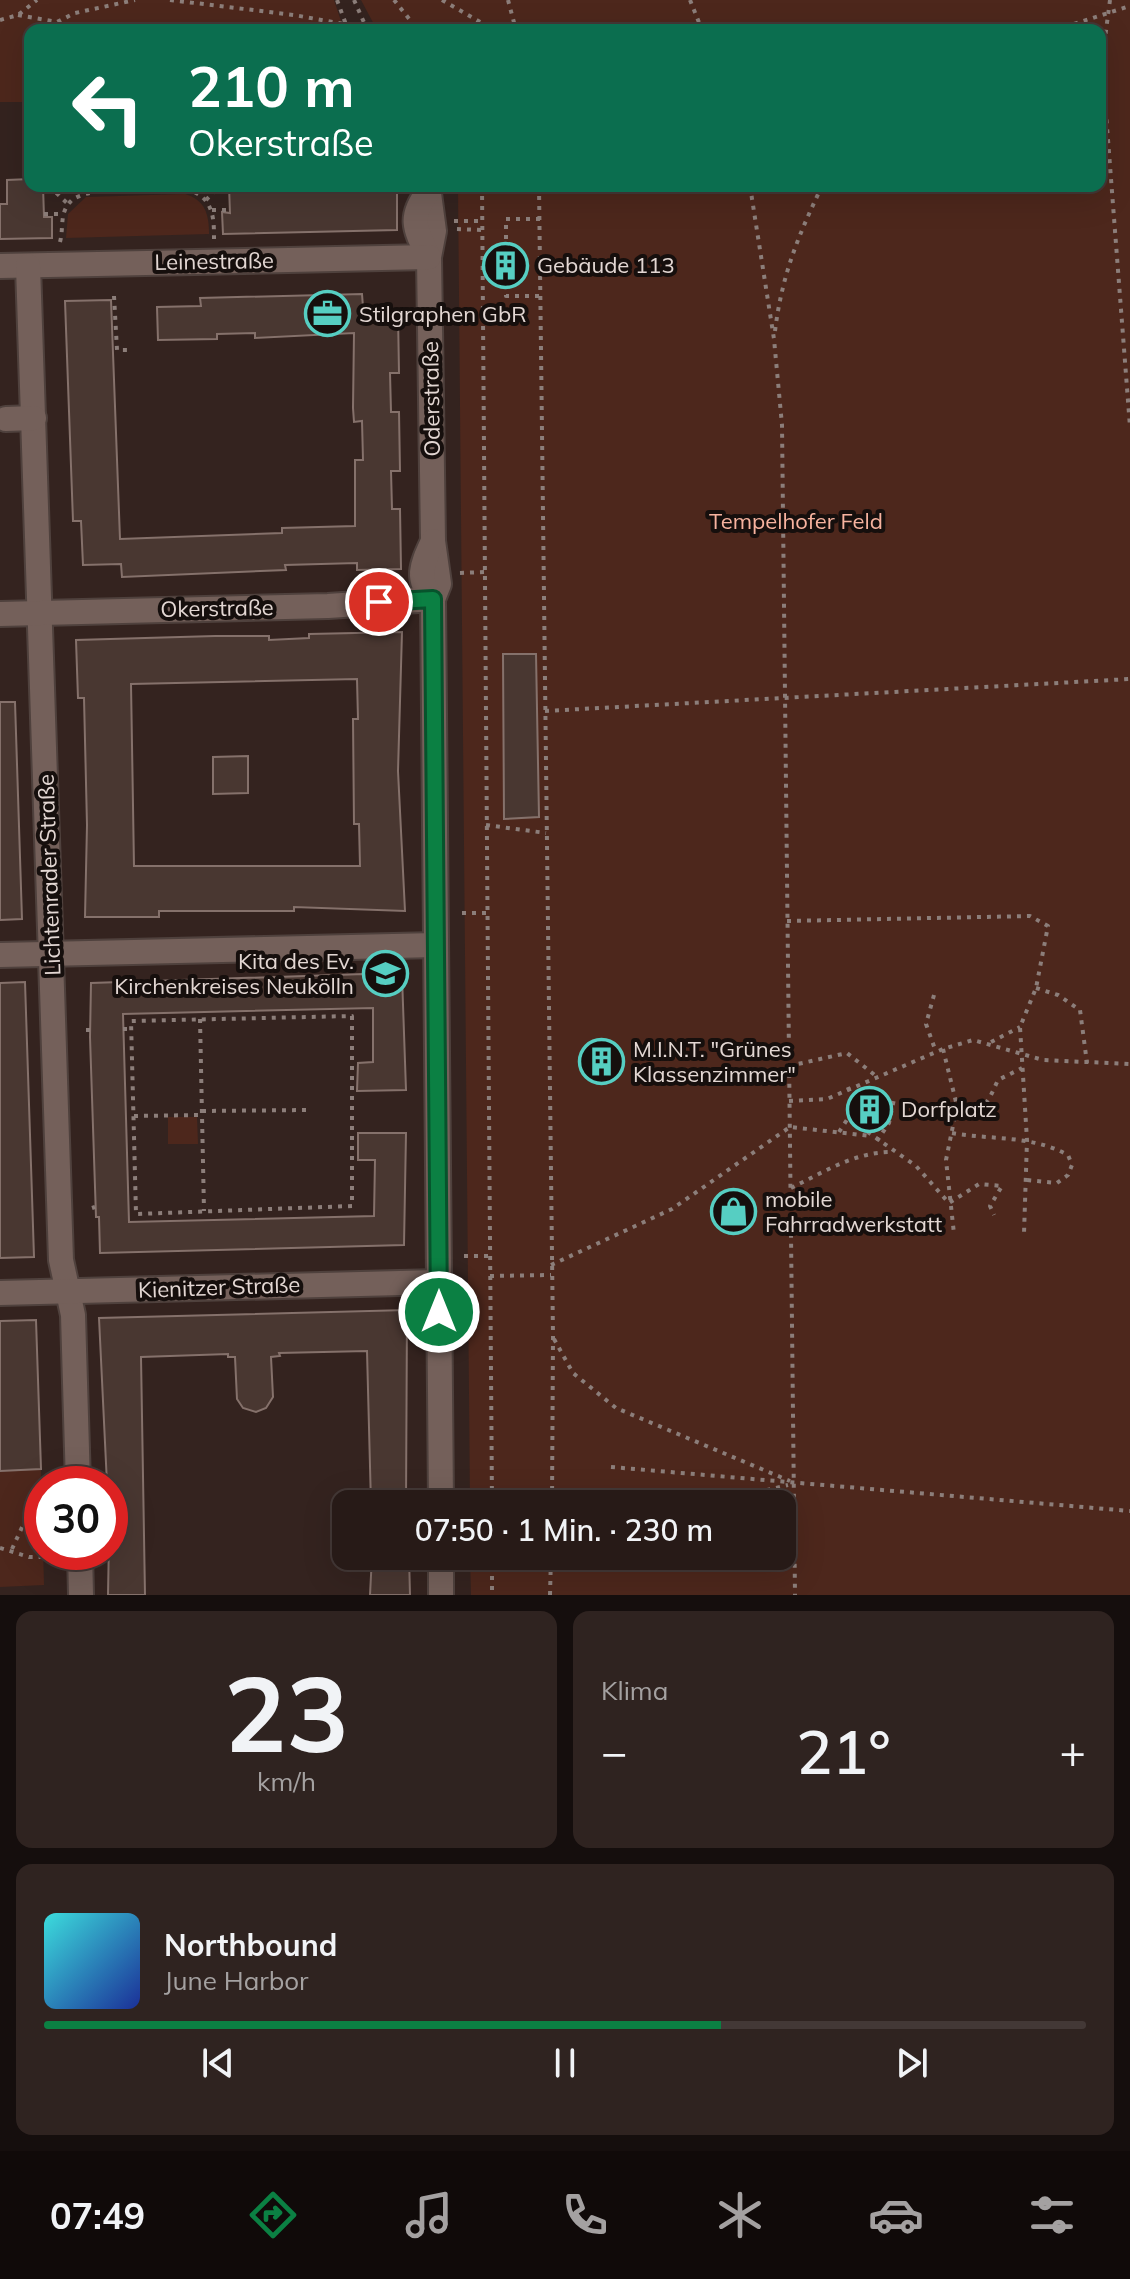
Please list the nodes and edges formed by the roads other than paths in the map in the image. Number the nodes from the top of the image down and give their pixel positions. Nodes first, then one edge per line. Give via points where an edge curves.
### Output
1 (428, 192) edge
2 (429, 257) junction
3 (0, 266) edge
4 (28, 266) junction
5 (34, 418) junction
6 (6, 419) dead end
7 (433, 599) junction
8 (41, 613) junction
9 (0, 614) edge
10 (436, 945) junction
11 (51, 954) junction
12 (0, 955) edge
13 (439, 1282) junction
14 (68, 1291) junction
15 (0, 1293) edge
16 (77, 1466) edge
17 (441, 1490) edge
18 (80, 1570) edge
19 (441, 1570) edge
20 (81, 1595) edge
21 (441, 1595) edge

1 - 2 street, Oderstraße via 434,231
2 - 4 street, Leinestraße
2 - 7 street, Oderstraße via 433,541 420,568 421,585
3 - 4 street, Leinestraße
4 - 5 street, Lichtenrader Straße
5 - 6 street
5 - 8 street, Lichtenrader Straße
7 - 8 street, Okerstraße
7 - 10 street, Oderstraße
8 - 9 street, Okerstraße
8 - 11 street, Lichtenrader Straße
10 - 11 street
10 - 13 street, Oderstraße
11 - 12 street
11 - 14 street, Lichtenrader Straße via 61,1260
13 - 14 street, Kienitzer Straße
13 - 17 street, Oderstraße
14 - 15 street, Kienitzer Straße
14 - 16 street, Lichtenrader Straße
18 - 20 street
19 - 21 street

